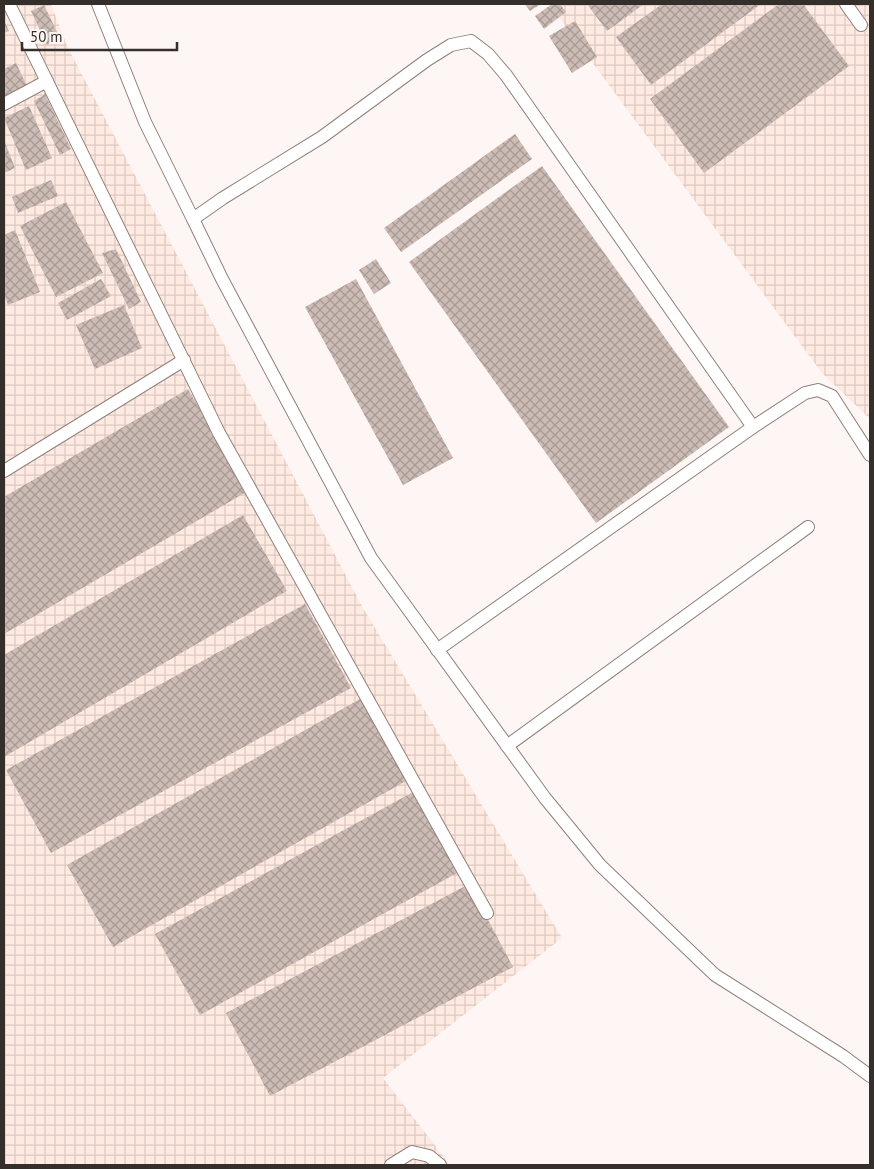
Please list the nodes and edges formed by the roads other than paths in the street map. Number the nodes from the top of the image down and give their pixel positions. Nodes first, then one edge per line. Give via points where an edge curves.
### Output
1 (9, 4) edge
2 (98, 4) edge
3 (846, 4) edge
4 (861, 25) dead end
5 (47, 81) junction
6 (4, 104) edge
7 (193, 219) junction
8 (184, 360) junction
9 (753, 427) junction
10 (870, 455) edge
11 (4, 471) edge
12 (808, 527) dead end
13 (437, 650) junction
14 (507, 746) junction
15 (487, 913) dead end
16 (870, 1076) edge
17 (391, 1165) edge
18 (440, 1165) edge

1 - 5 lane
2 - 7 lane via 145,122
3 - 4 lane
5 - 6 lane
5 - 8 lane
7 - 9 lane via 322,137 434,55 451,45 471,41 488,54 517,90
7 - 13 lane via 371,558
8 - 11 lane
8 - 15 lane via 220,433
9 - 10 lane via 805,393 818,390 832,396
9 - 13 lane
12 - 14 lane
13 - 14 lane
14 - 16 lane via 600,865 715,975
17 - 18 lane via 412,1152 429,1156

